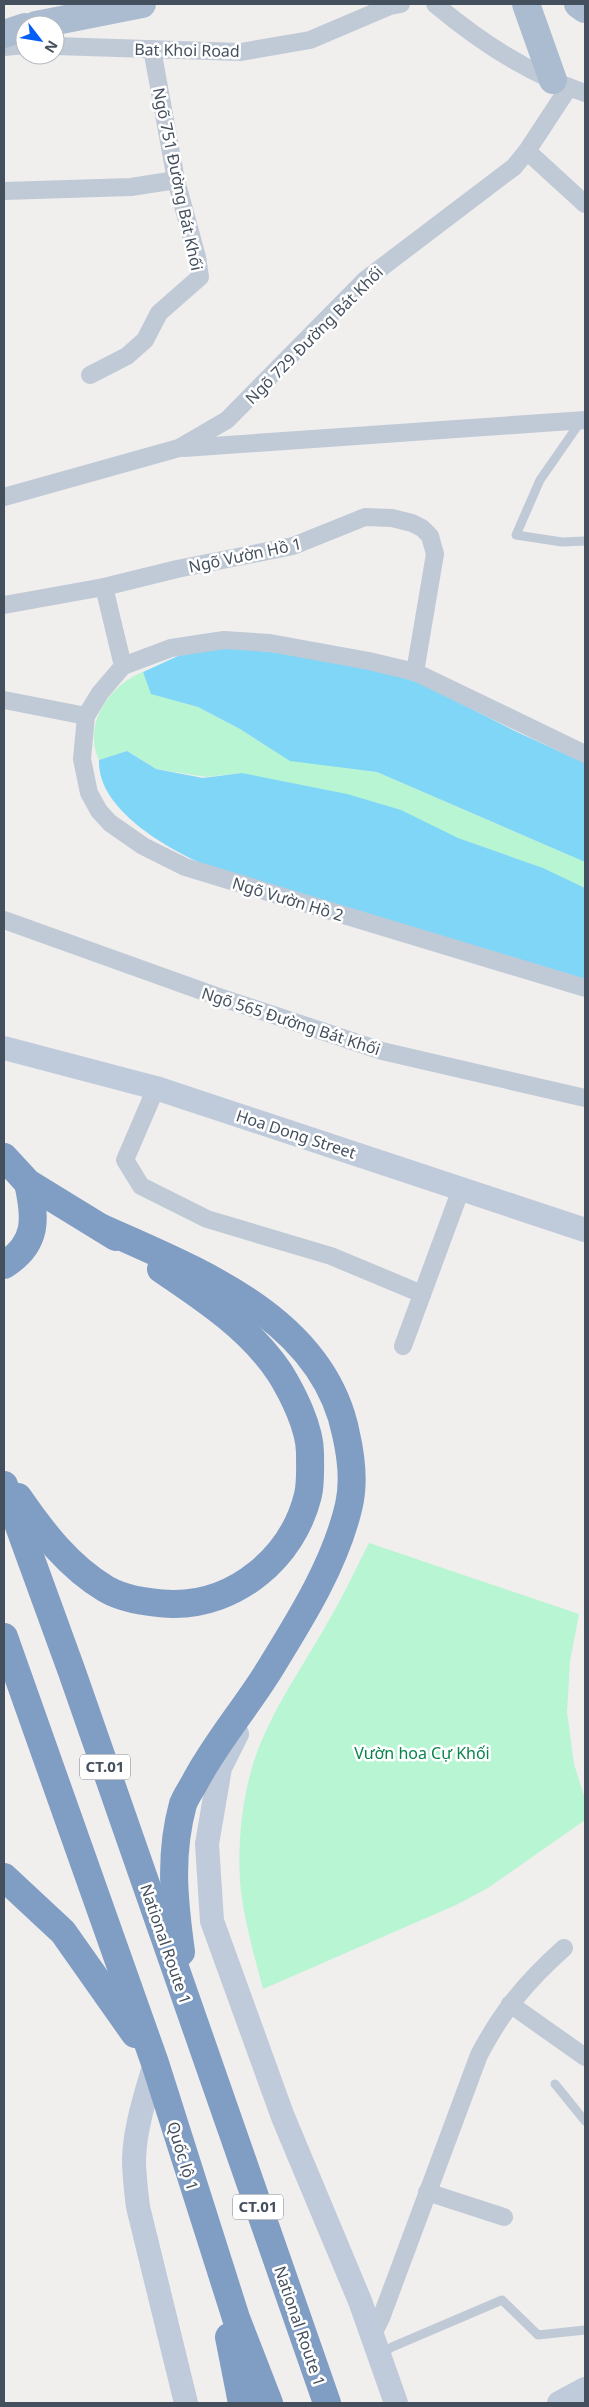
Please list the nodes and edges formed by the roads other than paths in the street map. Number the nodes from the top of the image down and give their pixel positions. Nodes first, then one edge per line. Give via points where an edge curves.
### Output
1 (142, 4) edge
2 (401, 4) edge
3 (435, 4) edge
4 (526, 4) edge
5 (578, 4) edge
6 (585, 9) edge
7 (65, 19) edge
8 (65, 46) edge
9 (152, 49) junction
10 (569, 87) edge
11 (527, 151) junction
12 (176, 180) junction
13 (4, 192) edge
14 (585, 204) edge
15 (90, 375) dead end
16 (583, 420) edge
17 (179, 448) junction
18 (4, 497) edge
19 (585, 541) edge
20 (104, 587) junction
21 (4, 605) edge
22 (123, 666) junction
23 (415, 672) junction
24 (4, 700) edge
25 (86, 716) junction
26 (585, 754) edge
27 (4, 920) edge
28 (585, 988) edge
29 (4, 1048) edge
30 (156, 1088) junction
31 (585, 1098) edge
32 (4, 1157) edge
33 (28, 1183) junction
34 (461, 1189) junction
35 (102, 1228) junction
36 (585, 1230) edge
37 (4, 1265) edge
38 (422, 1294) junction
39 (403, 1346) dead end
40 (4, 1476) edge
41 (4, 1485) edge
42 (4, 1636) edge
43 (266, 1675) junction
44 (4, 1877) edge
45 (564, 1948) dead end
46 (510, 2004) junction
47 (189, 2011) junction
48 (585, 2056) edge
49 (154, 2064) junction
50 (555, 2084) dead end
51 (585, 2121) edge
52 (427, 2192) junction
53 (504, 2217) dead end
54 (212, 2249) junction
55 (585, 2330) edge
56 (376, 2346) junction
57 (311, 2359) junction
58 (585, 2389) edge
59 (186, 2403) edge
60 (242, 2403) edge
61 (269, 2403) edge
62 (326, 2403) edge
63 (330, 2403) edge
64 (396, 2403) edge
65 (559, 2403) edge

1 - 7 main road
2 - 9 street, Bat Khoi Road via 310,40 241,52
3 - 10 street via 509,59
4 - 10 main road
5 - 6 main road
8 - 9 street, Bat Khoi Road
9 - 12 street, Ngõ 751 Đường Bát Khối
10 - 11 street, Ngõ 729 Đường Bát Khối
11 - 14 street
11 - 17 street, Ngõ 729 Đường Bát Khối via 514,167 365,280 227,420
12 - 13 street via 131,187
12 - 15 street, Ngõ 751 Đường Bát Khối via 200,277 158,313 145,340 133,351
16 - 17 street
16 - 19 lane via 540,480 516,536 562,542
17 - 18 street, Ngõ 729 Đường Bát Khối
20 - 21 street, Ngõ Vườn Hồ 1
20 - 22 street
20 - 23 street, Ngõ Vườn Hồ 1 via 293,546 365,517 412,522 430,536 435,554
22 - 23 street, Ngõ Vườn Hồ 2 via 171,648 224,640 279,645
22 - 25 street, Ngõ Vườn Hồ 2
23 - 26 street, Ngõ Vườn Hồ 2
24 - 25 street
25 - 28 street, Ngõ Vườn Hồ 2 via 82,759 89,793 110,823 143,846 194,870
27 - 31 street, Ngõ 565 Đường Bát Khối via 382,1051
29 - 30 main road, Hoa Dong Street
30 - 34 main road, Hoa Dong Street
30 - 38 street via 125,1160 141,1186 207,1219 331,1256
32 - 33 highway
33 - 35 highway
33 - 37 highway via 34,1211 32,1231 24,1247
34 - 36 main road, Hoa Dong Street
34 - 38 street
35 - 40 highway via 205,1299 253,1339 279,1372 300,1410 310,1451 308,1494 293,1534 266,1568 231,1592 190,1604 147,1603 107,1590 71,1563 37,1525
35 - 43 highway via 205,1274 256,1306 291,1336 322,1370 342,1412 351,1454 349,1504 332,1556
38 - 39 street
41 - 47 highway, National Route 1 / CT.01
42 - 49 highway, CT.01
43 - 47 highway via 205,1763 184,1802 174,1847 174,1901
43 - 56 main road via 220,1768 207,1844 212,1920 283,2117
44 - 49 highway via 63,1932
45 - 46 street via 533,1976
46 - 48 street
46 - 52 street via 479,2055
47 - 57 highway, National Route 1 / CT.01
49 - 54 highway, Quốc lộ 1 / CT.01
49 - 59 main road via 137,2137 135,2184
50 - 51 lane
52 - 53 street
52 - 56 street
54 - 60 highway
54 - 61 highway, CT.01
55 - 56 lane via 538,2335 502,2300 392,2347
56 - 64 main road
57 - 62 highway, National Route 1 / CT.01
57 - 63 highway
58 - 65 main road

